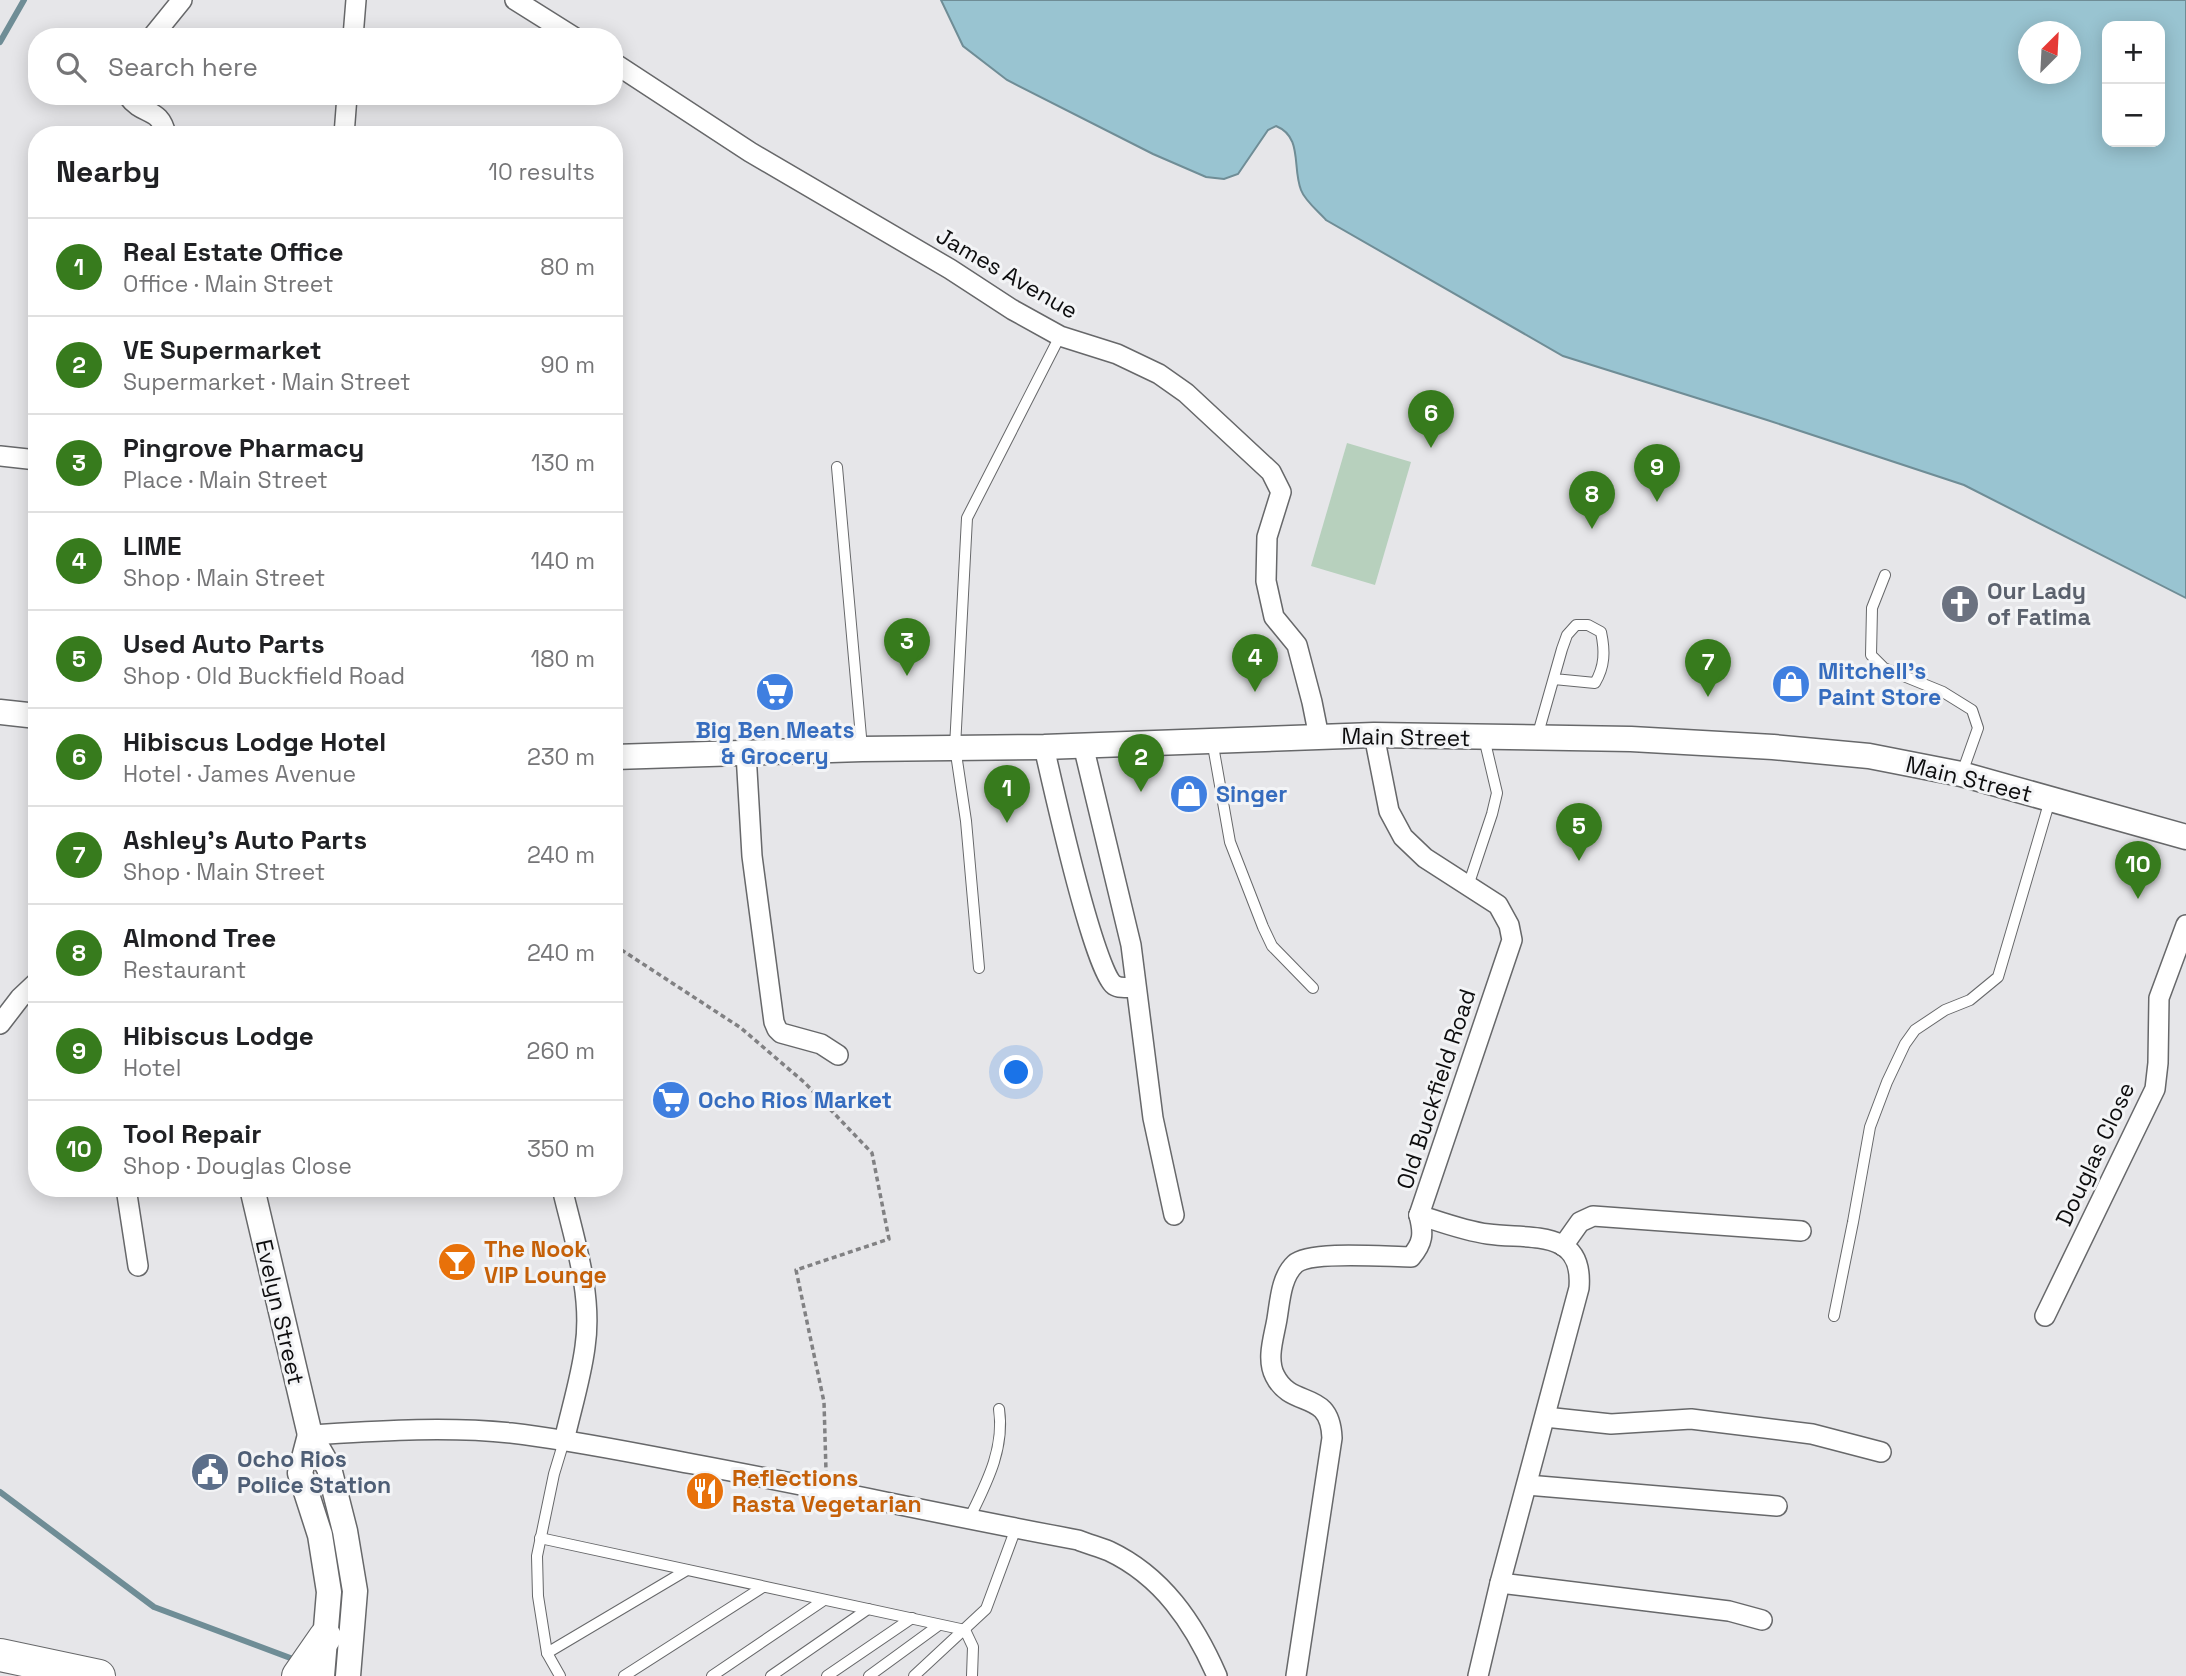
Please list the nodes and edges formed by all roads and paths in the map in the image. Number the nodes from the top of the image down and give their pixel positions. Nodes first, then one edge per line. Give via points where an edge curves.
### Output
1 (182, 0) edge
2 (356, 0) edge
3 (515, 0) edge
4 (159, 28) edge
5 (354, 28) edge
6 (560, 28) edge
7 (623, 69) edge
8 (135, 105) edge
9 (346, 105) edge
10 (163, 126) edge
11 (345, 126) edge
12 (1060, 336) junction
13 (0, 456) edge
14 (28, 459) edge
15 (837, 467) dead end
16 (1885, 575) dead end
17 (1554, 679) junction
18 (0, 712) edge
19 (28, 715) edge
20 (1374, 735) junction
21 (1318, 737) junction
22 (1537, 737) junction
23 (1483, 738) junction
24 (1212, 740) junction
25 (1083, 745) junction
26 (955, 747) junction
27 (1044, 747) junction
28 (862, 749) junction
29 (746, 753) junction
30 (623, 757) edge
31 (1961, 774) junction
32 (2050, 800) junction
33 (2186, 837) edge
34 (1468, 886) junction
35 (2186, 926) edge
36 (623, 951) edge
37 (979, 968) dead end
38 (1135, 987) junction
39 (1313, 988) dead end
40 (28, 990) edge
41 (0, 1024) edge
42 (838, 1055) dead end
43 (127, 1197) edge
44 (254, 1197) edge
45 (564, 1197) edge
46 (1174, 1215) dead end
47 (1419, 1216) junction
48 (1801, 1231) dead end
49 (1563, 1246) junction
50 (138, 1266) dead end
51 (1834, 1316) dead end
52 (2045, 1316) dead end
53 (999, 1409) dead end
54 (1545, 1418) junction
55 (310, 1435) junction
56 (564, 1441) junction
57 (1881, 1452) dead end
58 (1527, 1485) junction
59 (827, 1489) junction
60 (1777, 1506) dead end
61 (969, 1519) junction
62 (1016, 1528) junction
63 (540, 1538) junction
64 (687, 1570) junction
65 (1500, 1583) junction
66 (763, 1587) junction
67 (824, 1600) junction
68 (868, 1609) junction
69 (912, 1618) junction
70 (1762, 1620) dead end
71 (939, 1625) junction
72 (965, 1630) junction
73 (326, 1637) junction
74 (547, 1653) junction
75 (0, 1655) edge
76 (99, 1676) edge
77 (298, 1676) edge
78 (321, 1676) edge
79 (348, 1676) edge
80 (560, 1676) edge
81 (624, 1676) edge
82 (712, 1676) edge
83 (771, 1676) edge
84 (827, 1676) edge
85 (869, 1676) edge
86 (914, 1676) edge
87 (972, 1676) edge
88 (1217, 1676) edge
89 (1296, 1676) edge
90 (1478, 1676) edge

1 - 4 street
2 - 5 street
3 - 6 street
7 - 12 street, James Avenue via 750,152
8 - 10 street via 160,118
9 - 11 street
12 - 21 street, James Avenue via 1160,374 1271,472 1281,492 1267,537 1266,581 1274,617 1297,645
12 - 26 lane via 967,518
13 - 14 street
15 - 28 lane
16 - 31 lane via 1872,608 1871,655 1884,668 1943,692 1972,710 1978,728
17 - 17 lane via 1567,635 1576,625 1601,632 1605,652 1595,683
17 - 22 lane
18 - 19 street
20 - 21 street, Main Street
20 - 23 street, Main Street
20 - 34 street, Old Buckfield Road via 1389,811 1403,837 1425,858
21 - 24 street, Main Street
22 - 23 street, Main Street
22 - 31 street, Main Street via 1773,747 1869,756
23 - 34 lane via 1497,793
24 - 25 street, Main Street
24 - 39 lane via 1230,842 1263,927 1272,946
25 - 27 street, Main Street
25 - 38 street via 1131,945
26 - 27 street, Main Street
26 - 28 street, Main Street
26 - 37 lane
27 - 38 street via 1093,943 1112,984
28 - 29 street, Main Street
29 - 30 street, Main Street
29 - 42 street via 752,856 774,1022 781,1033 821,1044
31 - 32 street, Main Street
32 - 33 street, Main Street
32 - 51 lane via 1998,976 1970,1000 1915,1030 1887,1082 1870,1127
34 - 47 street, Old Buckfield Road via 1498,905 1512,940
35 - 52 street, Douglas Close via 2159,998 2155,1088
36 - 59 path via 741,1028 805,1083 872,1153 889,1239 796,1270 824,1402
38 - 46 street via 1153,1118
40 - 41 street
43 - 50 street
44 - 55 street, Evelyn Street
45 - 56 street via 586,1304 586,1345
47 - 49 street, Old Buckfield Road via 1486,1234 1534,1237
47 - 89 street via 1421,1245 1411,1257 1307,1258 1293,1266 1282,1289 1272,1345 1275,1378 1286,1390 1327,1413 1332,1438
48 - 49 street via 1593,1216 1580,1222
49 - 54 street via 1580,1273
53 - 61 lane via 1001,1424 992,1471
54 - 57 street via 1611,1424 1690,1419 1812,1434
54 - 58 street
55 - 56 street via 422,1430 509,1433
55 - 73 street, Evelyn Street via 300,1473 320,1535 329,1592
55 - 79 street, Evelyn Street via 329,1468 355,1591
56 - 59 street
56 - 63 lane
58 - 60 street
58 - 65 street
59 - 61 street
61 - 62 street
62 - 72 lane via 986,1609
62 - 88 street via 1078,1540 1138,1568 1165,1589 1189,1621
63 - 64 lane
63 - 74 lane via 538,1596
64 - 66 lane
64 - 74 lane
65 - 70 street via 1729,1611
65 - 90 street
66 - 67 lane
66 - 81 lane
67 - 68 lane
67 - 82 lane
68 - 69 lane
68 - 83 lane
69 - 71 lane
69 - 84 lane
71 - 72 lane
71 - 85 lane
72 - 86 lane
72 - 87 lane via 973,1647
73 - 77 main road
73 - 78 street, Evelyn Street
74 - 80 lane
75 - 76 main road

